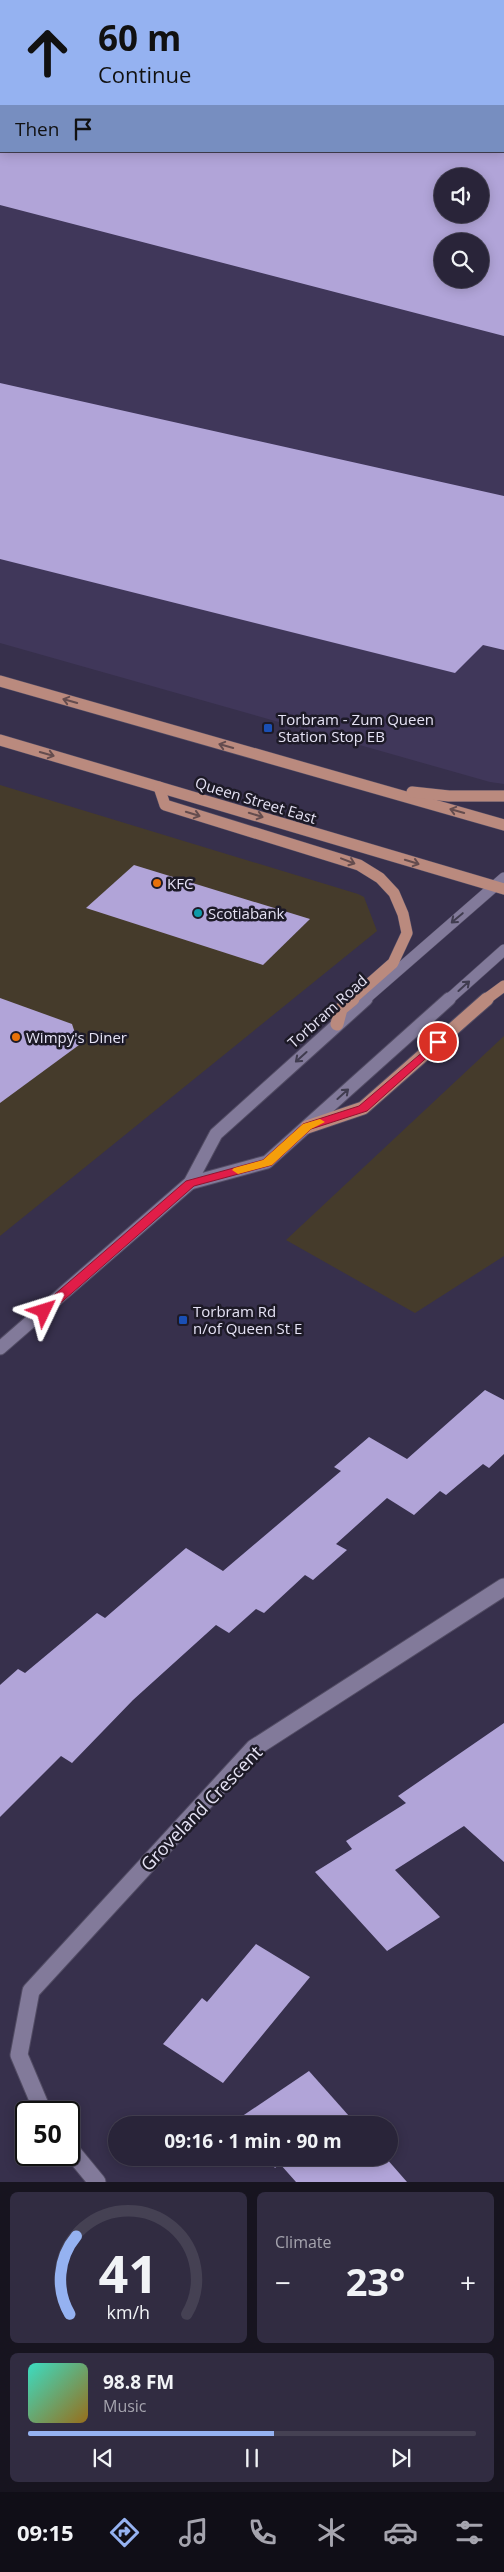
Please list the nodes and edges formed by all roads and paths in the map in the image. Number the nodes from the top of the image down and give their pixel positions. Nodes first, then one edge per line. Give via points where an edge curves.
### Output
1 (0, 681) edge
2 (0, 740) edge
3 (273, 759) junction
4 (159, 786) junction
5 (504, 796) edge
6 (504, 825) edge
7 (504, 878) edge
8 (499, 888) edge
9 (504, 950) edge
10 (504, 986) edge
11 (337, 1024) junction
12 (307, 1127) junction
13 (190, 1183) junction
14 (0, 1348) edge
15 (504, 1587) edge
16 (38, 2101) edge
17 (80, 2161) edge
18 (97, 2182) edge

3 -> 1 main road
2 -> 4 main road, Queen Street East
3 - 5 main road via 305,762 416,793
6 -> 3 main road
4 -> 8 main road, Queen Street East
4 -> 11 main road via 165,806 359,865 380,878 394,893 407,932 393,963 341,1010
7 - 8 main road, Torbram Road
8 -> 11 main road, Torbram Road
12 -> 9 main road, Torbram Road
10 - 12 main road via 363,1108
11 -> 13 main road, Torbram Road via 216,1134
12 - 13 main road, Torbram Road via 268,1162
13 - 14 main road, Torbram Road
15 - 16 main road, Groveland Crescent via 254,1748 31,1991 19,2055
17 - 18 main road

